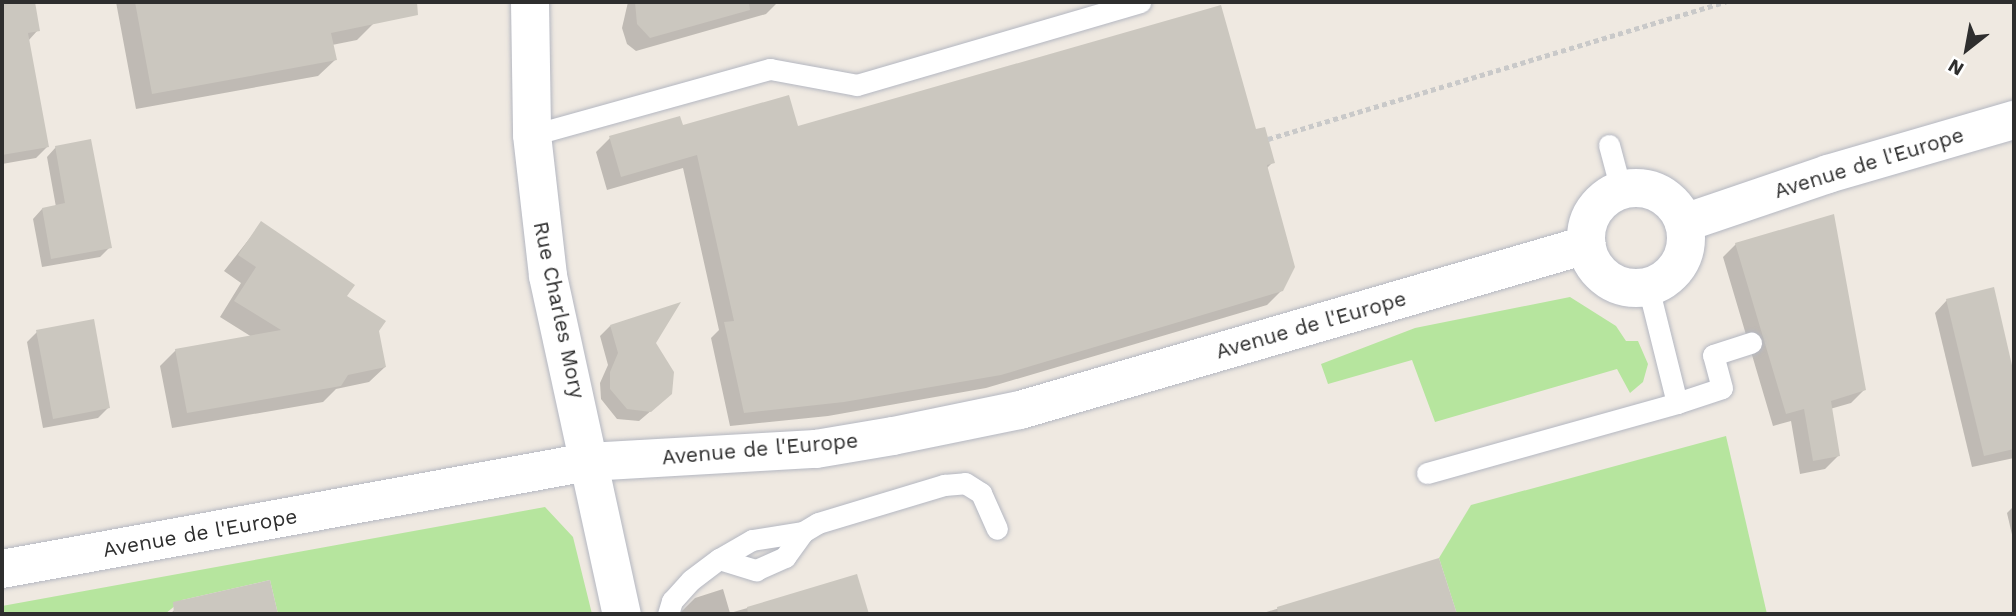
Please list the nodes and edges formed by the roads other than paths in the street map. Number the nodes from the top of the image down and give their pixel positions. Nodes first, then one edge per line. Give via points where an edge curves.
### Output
1 (530, 2) edge
2 (1140, 2) edge
3 (2014, 120) edge
4 (532, 135) junction
5 (1609, 145) dead end
6 (1621, 190) junction
7 (1684, 223) junction
8 (1586, 246) junction
9 (1648, 287) junction
10 (1751, 343) dead end
11 (1677, 403) junction
12 (588, 462) junction
13 (1427, 473) dead end
14 (997, 530) dead end
15 (2, 569) edge
16 (622, 614) edge
17 (668, 614) edge

1 - 4 main road, Rue Charles Mory
2 - 4 lane via 857,85 770,69
3 - 7 main road, Avenue de l'Europe via 1828,174
4 - 12 main road, Rue Charles Mory via 548,276
5 - 6 lane
6 - 7 main road via 1636,188 1666,198
6 - 8 main road via 1608,196 1590,217
7 - 9 main road via 1683,256 1676,270
8 - 9 main road via 1591,262 1615,285
8 - 12 main road, Avenue de l'Europe via 1020,410 816,449
9 - 11 lane
10 - 11 lane via 1713,355 1722,388
11 - 13 lane
12 - 15 main road, Avenue de l'Europe
12 - 16 main road, Rue Charles Mory
14 - 17 lane via 981,493 965,483 906,496 818,523 803,532 752,540 691,580 672,601

